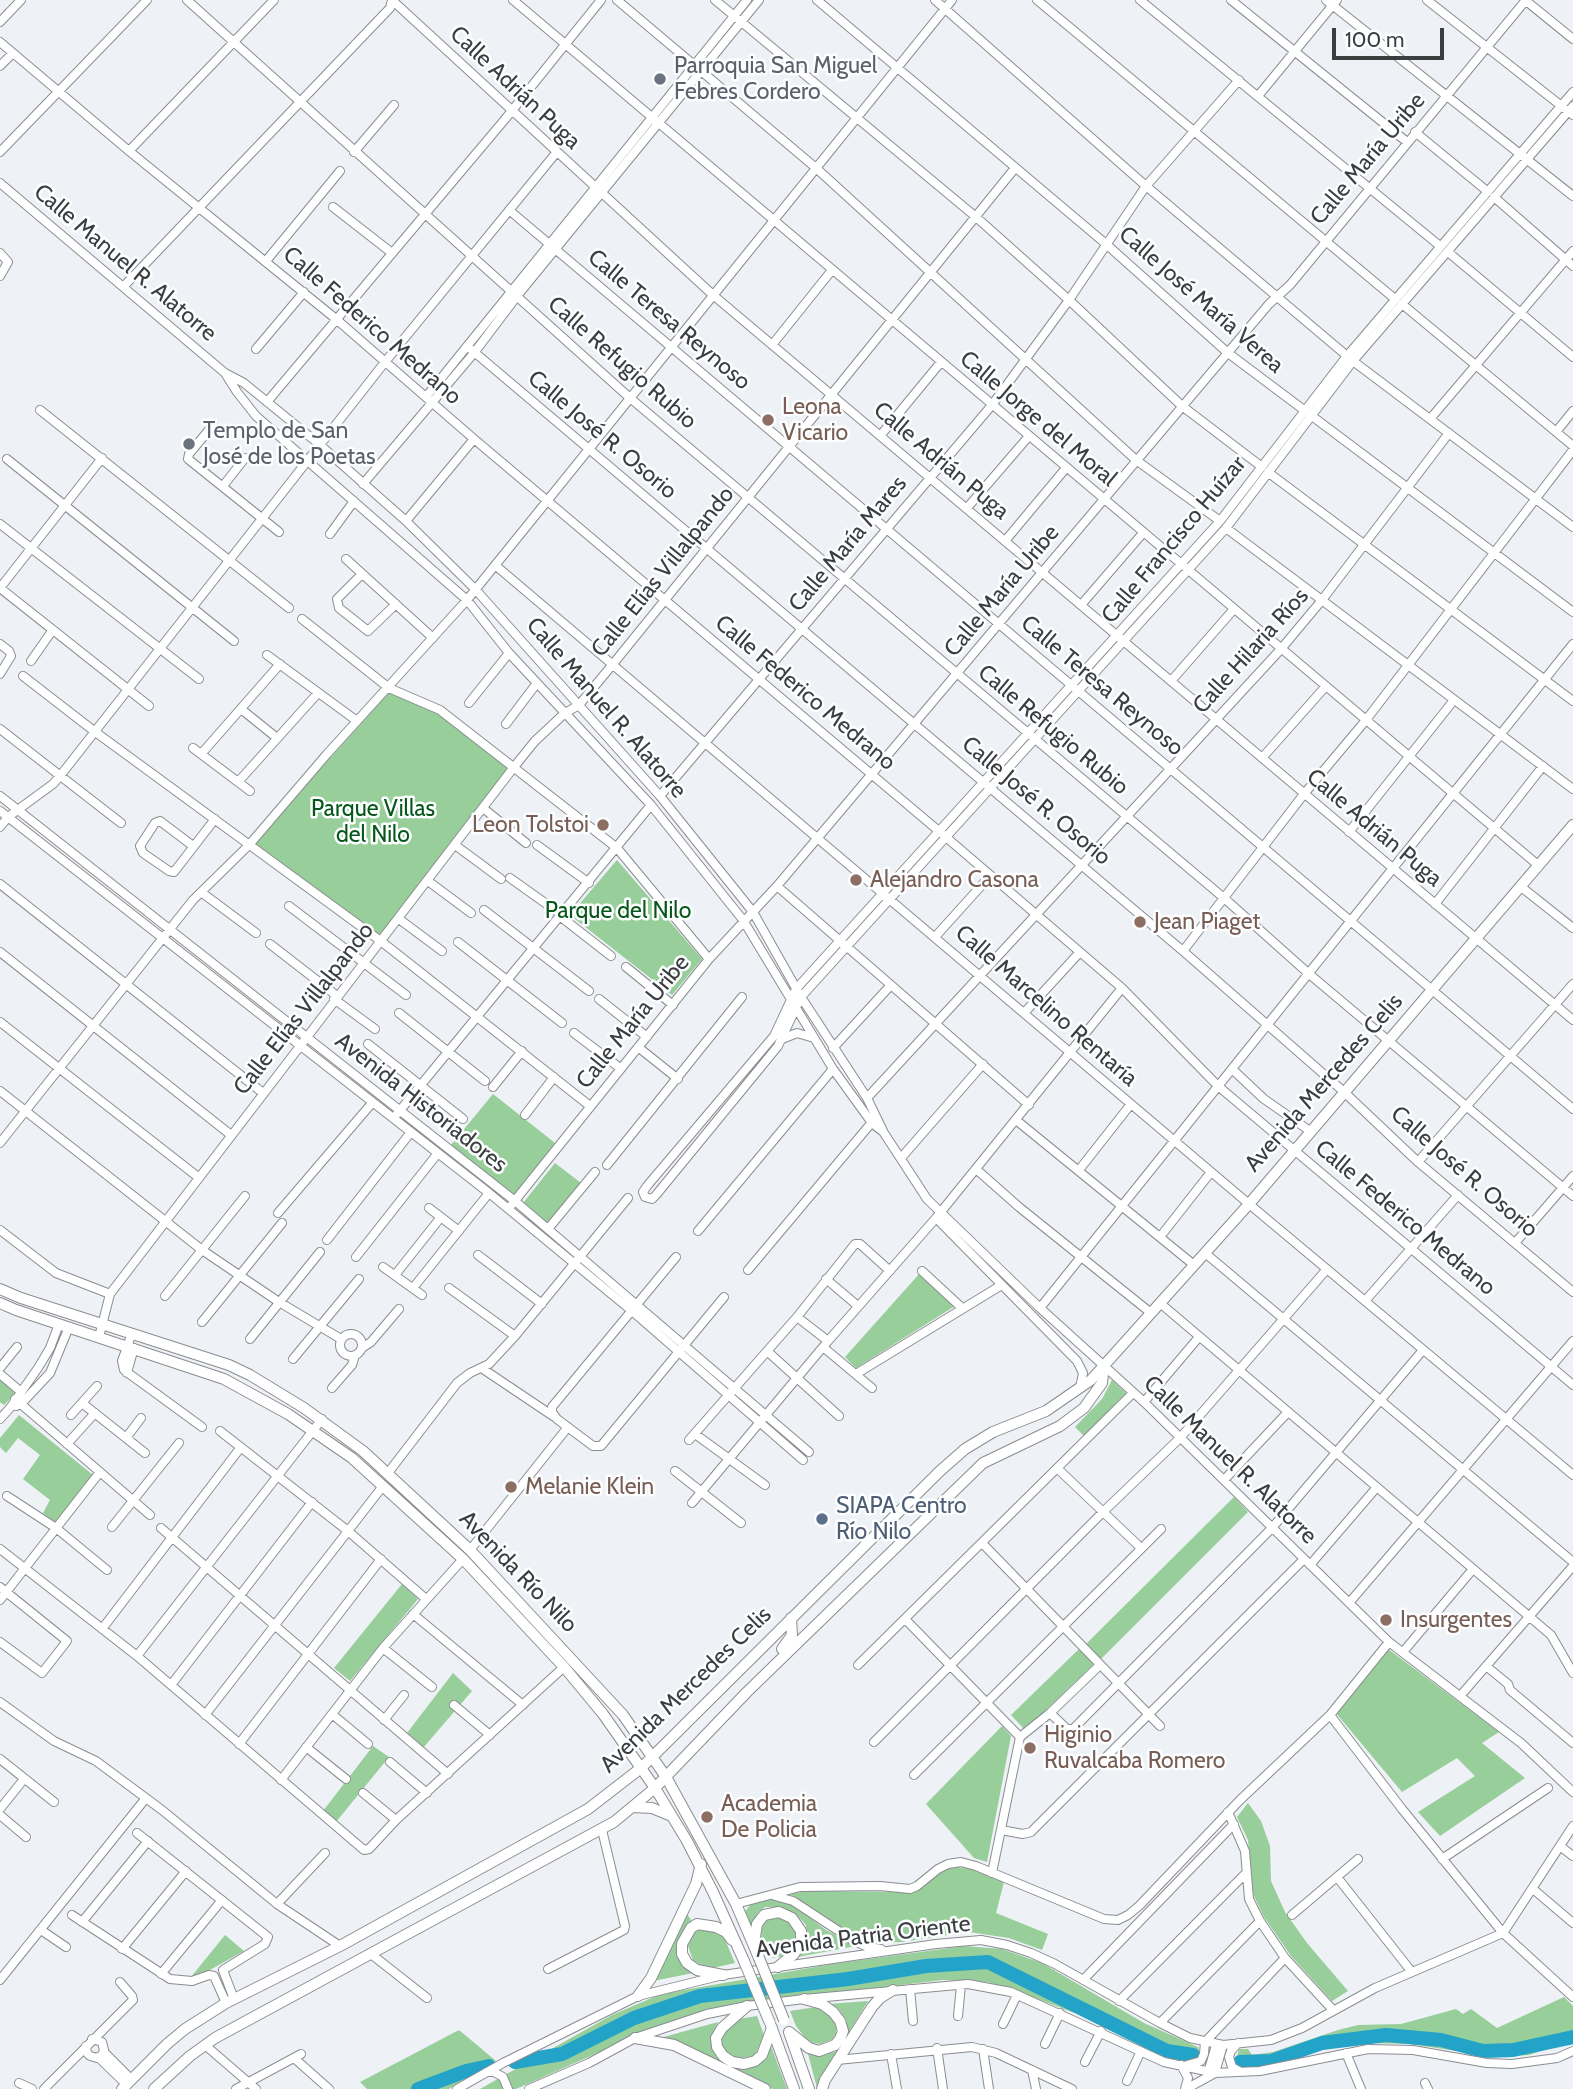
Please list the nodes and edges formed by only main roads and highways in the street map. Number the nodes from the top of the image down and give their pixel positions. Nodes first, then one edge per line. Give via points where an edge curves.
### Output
1 (1573, 825) edge
2 (0, 1289) edge
3 (0, 1303) edge
4 (1104, 1366) junction
5 (467, 1554) junction
6 (791, 1618) junction
7 (747, 1692) junction
8 (652, 1758) junction
9 (641, 1768) junction
10 (666, 1777) junction
11 (655, 1788) junction
12 (632, 1807) junction
13 (672, 1816) junction
14 (711, 1859) junction
15 (699, 1865) junction
16 (754, 1946) junction
17 (739, 1948) junction
18 (778, 1967) road end
19 (723, 1975) road end
20 (893, 1990) road end
21 (638, 1996) road end
22 (804, 1999) road end
23 (747, 2006) road end
24 (771, 2026) junction
25 (789, 2032) junction
26 (635, 2038) road end
27 (126, 2084) edge
28 (154, 2089) edge
29 (765, 2089) edge
30 (794, 2089) edge
31 (809, 2089) edge
32 (822, 2089) edge

1 - 4 main road, Avenida Mercedes Celis
2 - 5 main road, Avenida Río Nilo via 250,1375 322,1419 388,1473
3 - 5 main road, Avenida Río Nilo via 224,1378 314,1430
4 - 6 main road, Avenida Mercedes Celis via 1046,1411 965,1449
4 - 7 main road, Avenida Mercedes Celis via 1102,1383 1084,1408 1060,1426 984,1463
5 - 8 main road, Avenida Río Nilo via 623,1714
5 - 9 main road, Avenida Río Nilo via 603,1714
6 - 7 main road via 792,1635
6 - 8 main road, Avenida Mercedes Celis
7 - 10 main road, Avenida Mercedes Celis
8 - 9 main road, Avenida Mercedes Celis
8 - 10 main road, Avenida Río Nilo
9 - 11 main road, Avenida Río Nilo
9 - 27 main road, Avenida Mercedes Celis via 575,1818 230,2001 185,2029
10 - 11 main road, Avenida Mercedes Celis
10 - 14 main road, Avenida Río Nilo
11 - 12 main road, Avenida Mercedes Celis
11 - 13 main road, Avenida Río Nilo
12 - 13 main road
12 - 28 main road, Avenida Mercedes Celis via 603,1829 205,2045
13 - 15 main road, Avenida Río Nilo
14 - 15 main road
14 - 16 main road, Avenida Río Nilo
15 - 17 main road, Avenida Río Nilo
15 - 21 main road via 696,1884
16 - 18 main road via 757,1924 764,1915 779,1912 792,1918 801,1942
16 - 25 main road, Avenida Río Nilo, bridge
17 - 19 main road via 726,1932 705,1923 685,1935 682,1954 687,1964
17 - 24 main road, Avenida Río Nilo, bridge
20 - 32 main road via 872,2007
22 - 25 main road via 833,2012 843,2031 840,2039 819,2050
23 - 24 main road via 716,2038 723,2056 744,2064 755,2061 762,2055
24 - 30 main road, Avenida Río Nilo
25 - 31 main road, Avenida Río Nilo
26 - 29 main road via 674,2045

